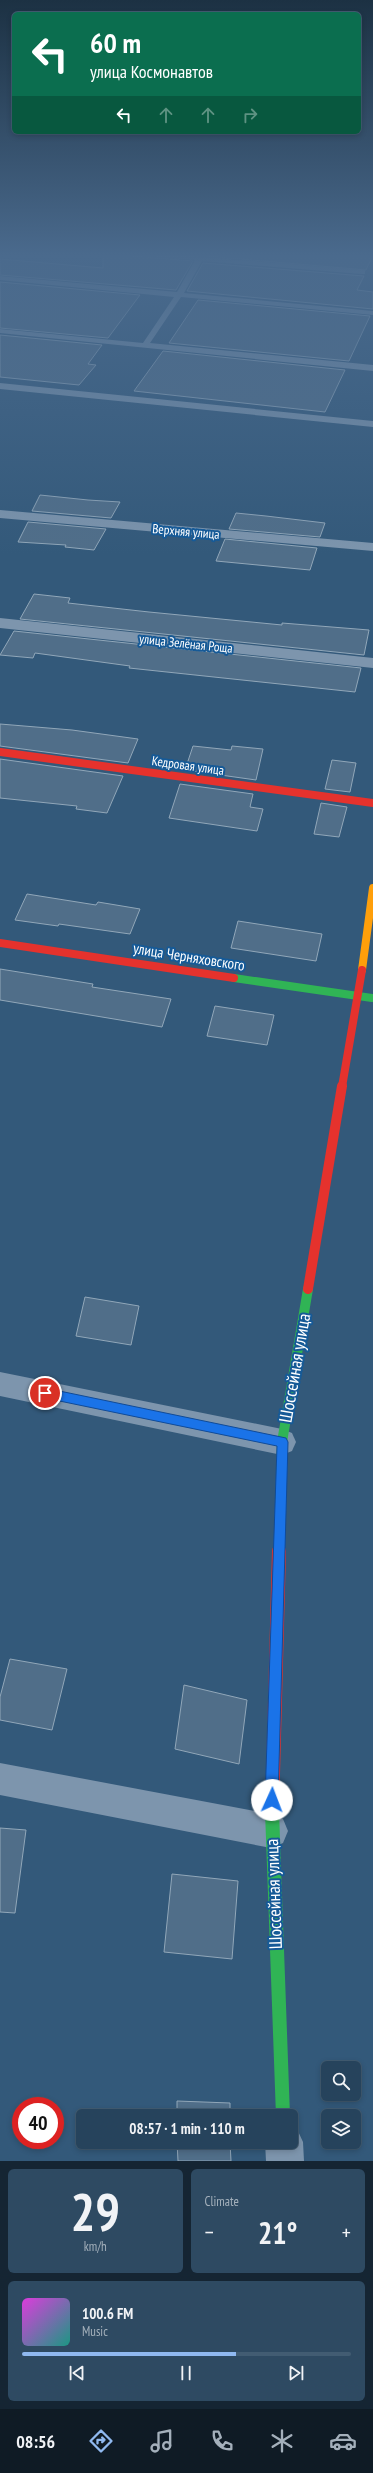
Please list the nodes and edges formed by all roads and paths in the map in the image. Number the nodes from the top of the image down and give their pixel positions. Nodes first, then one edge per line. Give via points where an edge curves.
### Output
1 (233, 354) edge
2 (373, 368) edge
3 (0, 386) edge
4 (373, 424) edge
5 (0, 514) edge
6 (373, 547) edge
7 (0, 623) edge
8 (373, 663) edge
9 (0, 752) edge
10 (373, 804) edge
11 (373, 888) edge
12 (0, 943) edge
13 (359, 996) junction
14 (373, 999) edge
15 (0, 1384) edge
16 (282, 1442) junction
17 (0, 1779) edge
18 (271, 1831) junction
19 (283, 2109) edge
20 (284, 2149) edge
21 (285, 2161) edge

1 - 2 lane
3 - 4 lane
5 - 6 street, Верхняя улица
7 - 8 street, улица Зелёная Роща
9 - 10 street, Кедровая улица
11 - 13 street, Шоссейная улица
12 - 13 street, улица Черняховского
13 - 14 street, улица Черняховского
13 - 16 street, Шоссейная улица
15 - 16 street
16 - 18 street, Шоссейная улица
17 - 18 street
18 - 19 street, Шоссейная улица
20 - 21 street

